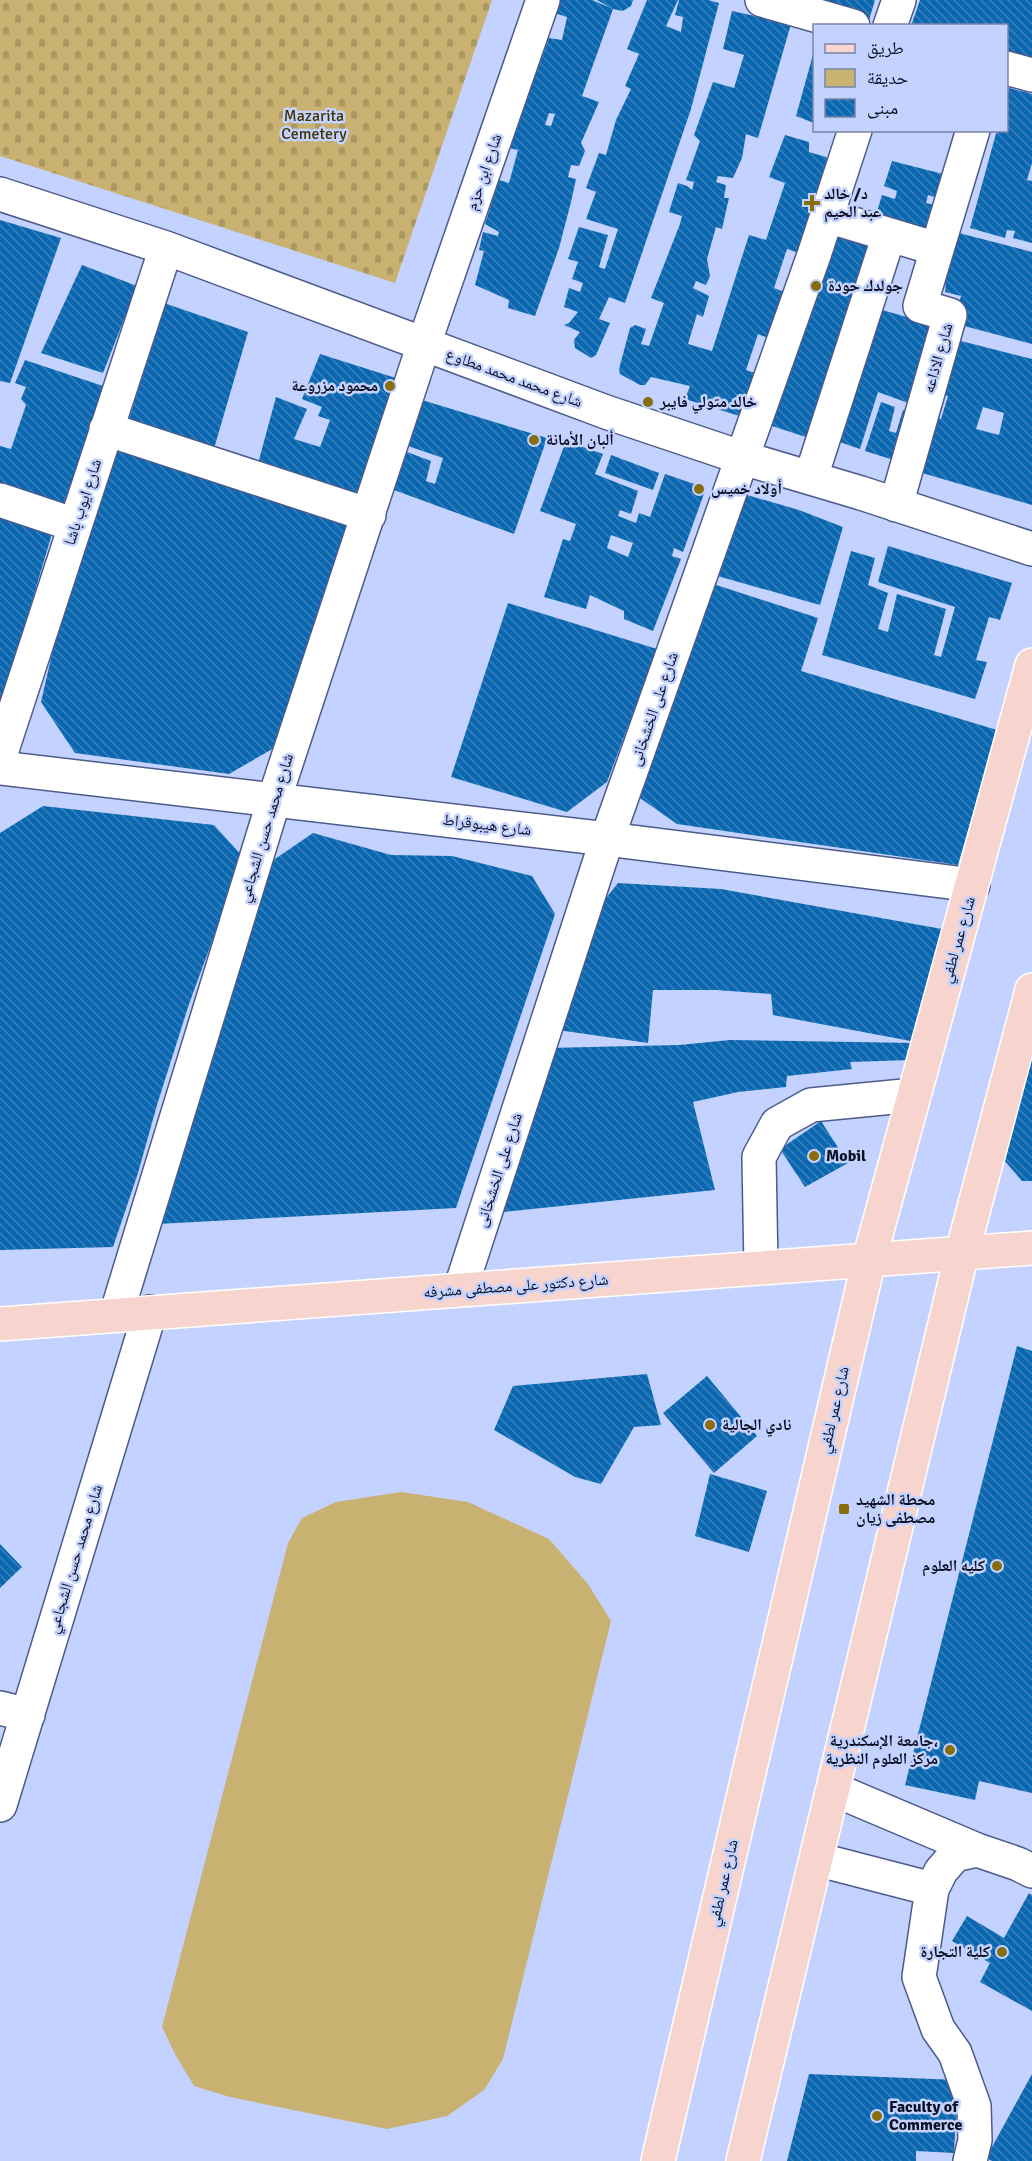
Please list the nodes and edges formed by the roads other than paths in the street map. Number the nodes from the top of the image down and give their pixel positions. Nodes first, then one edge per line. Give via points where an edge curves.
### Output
1 (543, 0) edge
2 (762, 0) edge
3 (898, 0) edge
4 (846, 24) edge
5 (891, 24) edge
6 (1008, 69) edge
7 (1032, 75) edge
8 (854, 132) edge
9 (972, 132) edge
10 (0, 194) edge
11 (827, 216) junction
12 (889, 234) junction
13 (166, 248) junction
14 (937, 249) junction
15 (424, 344) junction
16 (106, 429) junction
17 (742, 458) junction
18 (811, 477) junction
19 (0, 500) edge
20 (896, 505) junction
21 (369, 515) junction
22 (75, 525) junction
23 (1032, 549) edge
24 (1032, 665) edge
25 (0, 756) edge
26 (0, 768) edge
27 (274, 800) junction
28 (607, 839) junction
29 (973, 885) junction
30 (1032, 990) edge
31 (914, 1095) junction
32 (1032, 1248) edge
33 (962, 1253) junction
34 (869, 1260) junction
35 (761, 1268) junction
36 (460, 1290) junction
37 (150, 1312) junction
38 (116, 1315) junction
39 (0, 1324) edge
40 (14, 1711) edge
41 (833, 1789) junction
42 (0, 1805) edge
43 (977, 1850) junction
44 (816, 1859) junction
45 (1032, 1871) edge
46 (932, 1889) junction
47 (658, 2161) edge
48 (743, 2161) edge
49 (970, 2161) edge

1 - 15 street, شارع ابن حزم
2 - 4 street
3 - 5 street
6 - 7 street
8 - 11 street, شارع على الخشخانى
9 - 14 street, شارع الاذاعه
10 - 13 street, شارع محمد محمد مطاوع
11 - 12 street
11 - 17 street, شارع على الخشخانى
12 - 14 street
12 - 18 street
13 - 15 street, شارع محمد محمد مطاوع
13 - 16 street, شارع ايوب باشا
14 - 20 street, شارع الاذاعه via 920,306 950,315
15 - 17 street, شارع محمد محمد مطاوع
15 - 21 street, شارع محمد حسن الشجاعي
16 - 21 street
16 - 22 street, شارع ايوب باشا
17 - 18 street, شارع محمد محمد مطاوع
17 - 28 street, شارع على الخشخانى
18 - 20 street, شارع محمد محمد مطاوع
19 - 22 street
20 - 23 street, شارع محمد محمد مطاوع
21 - 27 street, شارع محمد حسن الشجاعي
22 - 25 street, شارع ايوب باشا
24 - 29 main road, شارع عمر لطفي
26 - 27 street, شارع هيبوقراط
27 - 28 street, شارع هيبوقراط
27 - 38 street, شارع محمد حسن الشجاعي
28 - 29 street, شارع هيبوقراط
28 - 36 street, شارع على الخشخانى
29 - 31 main road, شارع عمر لطفي
30 - 33 main road
31 - 34 main road, شارع عمر لطفي
31 - 35 street via 811,1105 777,1124 759,1156
32 - 33 main road, شارع دكتور على مصطفى مشرفه
33 - 34 main road, شارع دكتور على مصطفى مشرفه
33 - 41 main road
34 - 35 main road, شارع دكتور على مصطفى مشرفه
34 - 47 main road, شارع عمر لطفي
35 - 36 main road, شارع دكتور على مصطفى مشرفه
36 - 37 main road, شارع دكتور على مصطفى مشرفه
37 - 38 main road, شارع دكتور على مصطفى مشرفه
37 - 40 street, شارع محمد حسن الشجاعي
38 - 39 main road, شارع دكتور على مصطفى مشرفه
40 - 42 street, شارع محمد حسن الشجاعي
41 - 43 street
41 - 44 main road
43 - 45 street
43 - 46 street via 955,1855
44 - 46 street
44 - 48 main road
46 - 49 street via 918,1977 938,2029 955,2053 974,2106 975,2140

